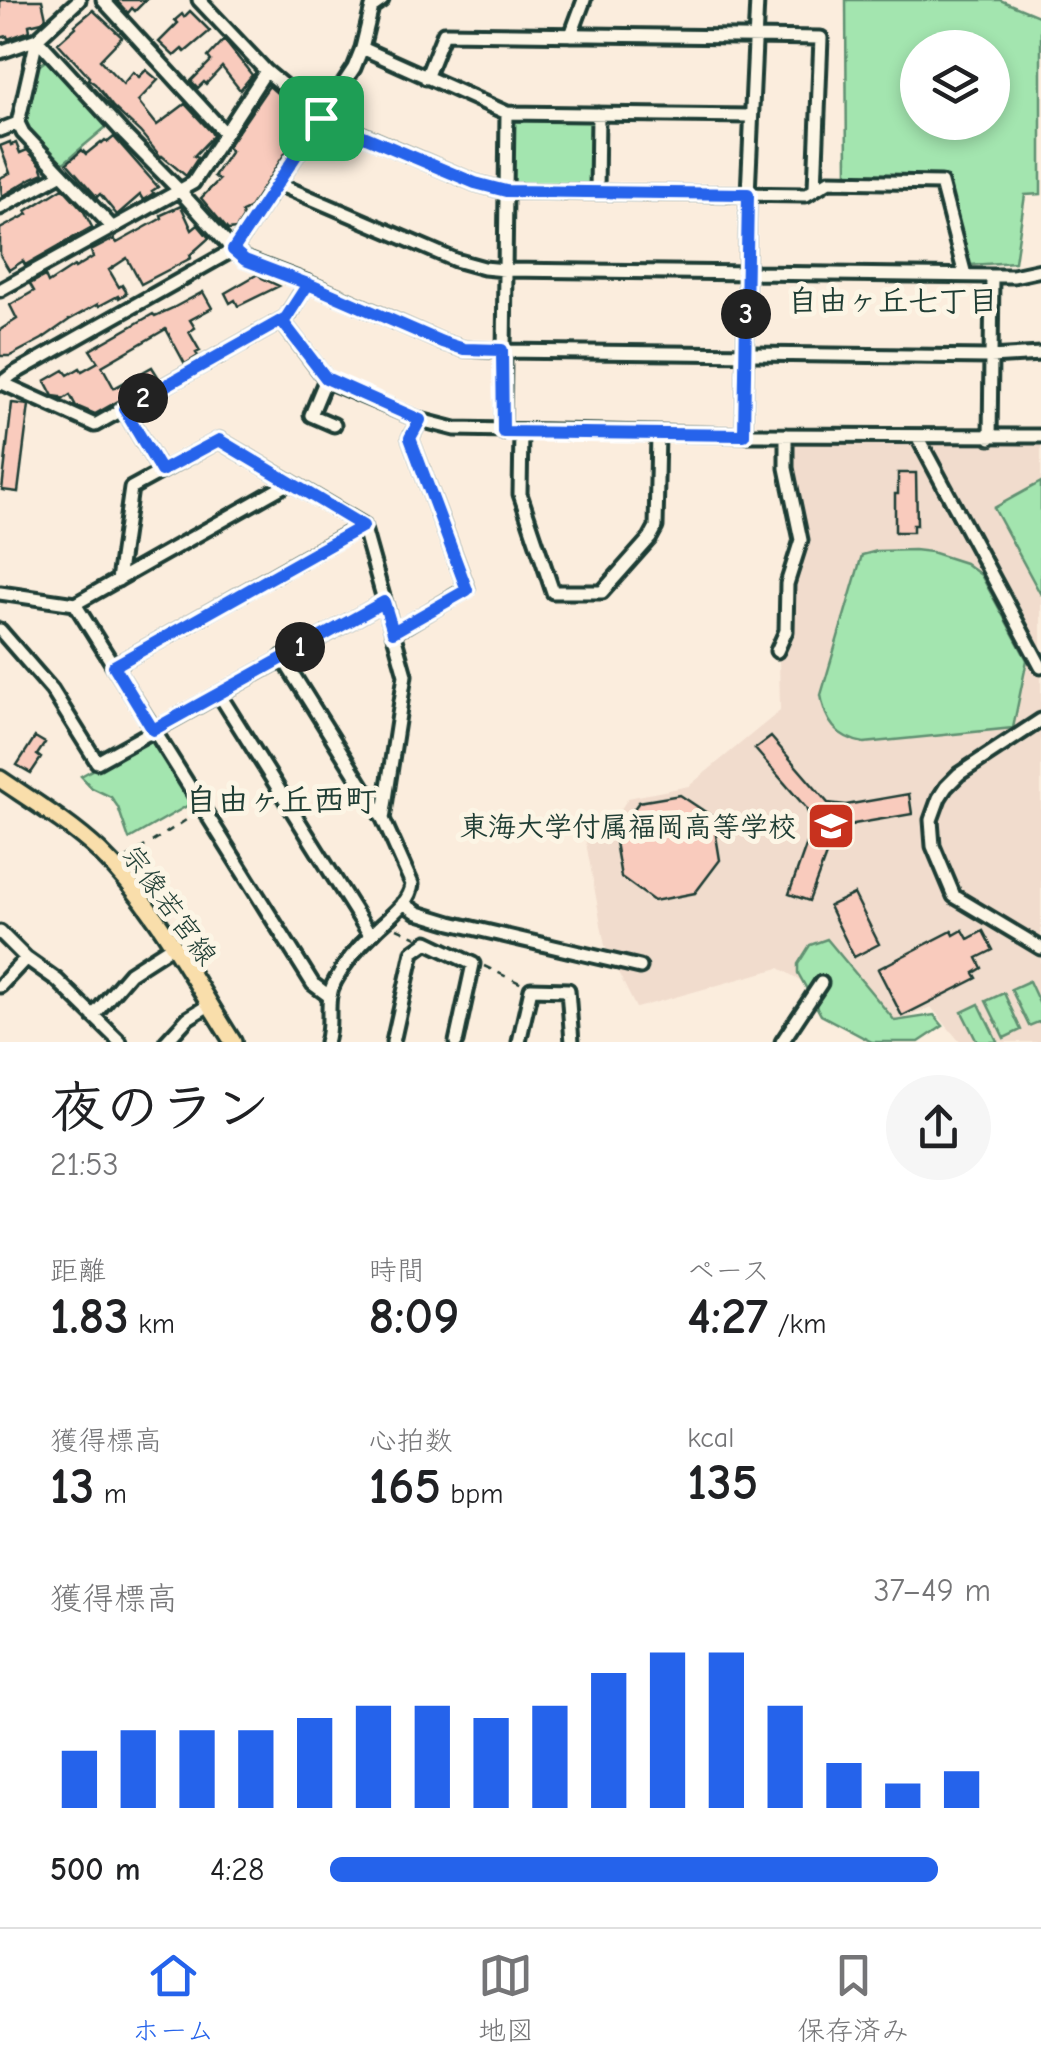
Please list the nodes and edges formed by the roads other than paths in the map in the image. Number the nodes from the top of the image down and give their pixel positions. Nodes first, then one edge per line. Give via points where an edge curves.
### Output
1 (79, 0) edge
2 (103, 0) edge
3 (200, 0) edge
4 (357, 0) edge
5 (584, 0) edge
6 (757, 0) edge
7 (377, 4) edge
8 (570, 35) junction
9 (755, 36) junction
10 (38, 39) junction
11 (362, 48) junction
12 (0, 52) edge
13 (266, 71) junction
14 (426, 78) junction
15 (507, 114) junction
16 (598, 114) junction
17 (752, 116) junction
18 (321, 118) junction
19 (18, 124) junction
20 (0, 130) edge
21 (226, 133) junction
22 (62, 174) junction
23 (278, 184) junction
24 (815, 188) junction
25 (179, 190) junction
26 (506, 191) junction
27 (598, 192) junction
28 (748, 194) junction
29 (0, 208) edge
30 (112, 227) junction
31 (233, 250) junction
32 (505, 270) junction
33 (1041, 270) edge
34 (0, 272) edge
35 (746, 274) junction
36 (965, 275) junction
37 (992, 276) junction
38 (308, 284) junction
39 (5, 287) edge
40 (282, 321) junction
41 (502, 350) junction
42 (745, 354) junction
43 (1041, 354) edge
44 (990, 357) junction
45 (326, 378) junction
46 (0, 383) edge
47 (124, 409) junction
48 (420, 420) junction
49 (334, 425) dead end
50 (503, 432) junction
51 (520, 432) junction
52 (658, 434) junction
53 (744, 435) junction
54 (786, 435) junction
55 (916, 436) junction
56 (1041, 436) edge
57 (990, 438) junction
58 (161, 471) junction
59 (289, 483) junction
60 (363, 526) junction
61 (118, 580) junction
62 (0, 593) edge
63 (384, 602) junction
64 (75, 604) junction
65 (0, 630) edge
66 (393, 632) junction
67 (777, 651) dead end
68 (282, 657) junction
69 (114, 666) junction
70 (1041, 667) edge
71 (219, 694) junction
72 (1041, 720) edge
73 (153, 730) junction
74 (0, 779) edge
75 (383, 818) junction
76 (403, 903) junction
77 (0, 932) edge
78 (370, 935) junction
79 (172, 946) junction
80 (1041, 948) edge
81 (26, 958) junction
82 (640, 967) dead end
83 (821, 983) dead end
84 (0, 986) edge
85 (329, 996) junction
86 (209, 1005) junction
87 (94, 1016) junction
88 (120, 1042) edge
89 (166, 1042) edge
90 (233, 1042) edge
91 (326, 1042) edge
92 (392, 1042) edge
93 (456, 1042) edge
94 (519, 1042) edge
95 (572, 1042) edge
96 (782, 1042) edge

1 - 10 street
2 - 21 street
3 - 13 street
4 - 7 street
5 - 8 street
6 - 9 street
7 - 11 street
8 - 9 street
8 - 14 street via 444,33
9 - 17 street
9 - 24 street via 821,38
10 - 12 street
10 - 19 street
10 - 25 street
11 - 14 street
11 - 18 street
13 - 18 street
13 - 21 street
14 - 15 street
15 - 16 street
15 - 26 street
16 - 17 street
16 - 27 street
17 - 28 street
18 - 23 street
18 - 26 street
19 - 20 street
19 - 22 street
21 - 25 street via 192,183
22 - 29 street
22 - 30 street
23 - 31 street
23 - 32 street via 455,260
24 - 28 street via 806,195
24 - 36 street via 828,182 940,184
25 - 30 street
25 - 31 street
26 - 27 street
26 - 32 street
27 - 28 street
28 - 35 street
30 - 39 street
31 - 38 street
31 - 46 street
32 - 35 street
32 - 41 street
33 - 37 street
34 - 39 street
35 - 36 street
35 - 42 street
36 - 37 street
37 - 44 street
38 - 40 street
38 - 41 street via 442,342
40 - 45 street
40 - 47 street
41 - 42 street
41 - 50 street
42 - 44 street
42 - 53 street
43 - 44 street
44 - 57 street
45 - 48 street
45 - 49 street via 311,415
46 - 47 street via 95,425
47 - 58 street
48 - 50 street
48 - 66 street via 410,438 467,590
50 - 51 street
51 - 52 street
51 - 52 street via 520,494 553,592 602,592 650,538 656,528
52 - 53 street
53 - 54 street
54 - 55 street
54 - 67 street via 801,540
55 - 57 street
55 - 70 street
56 - 57 street
58 - 59 street via 219,440
58 - 61 street via 131,488
59 - 60 street
59 - 61 street
60 - 63 street
60 - 69 street
61 - 64 street
62 - 64 street
63 - 66 street
63 - 68 street
64 - 69 street
65 - 73 street via 52,690 97,762
66 - 75 street via 405,675
68 - 71 street
68 - 75 street
69 - 73 street
71 - 73 street
71 - 78 street
72 - 80 street via 959,774 938,798 931,820 954,896
73 - 85 street via 313,984
74 - 79 main road, 宗像若宮線 via 114,866
75 - 76 street via 412,884
76 - 78 street
76 - 82 street via 451,923
77 - 81 street
78 - 85 street
79 - 86 main road, 宗像若宮線
79 - 87 street via 130,973
81 - 84 street
81 - 87 street
83 - 96 street
85 - 91 street
86 - 89 street
86 - 90 main road, 宗像若宮線
87 - 88 street
92 - 93 street via 412,952 428,942 473,964
94 - 95 street via 531,990 568,990

